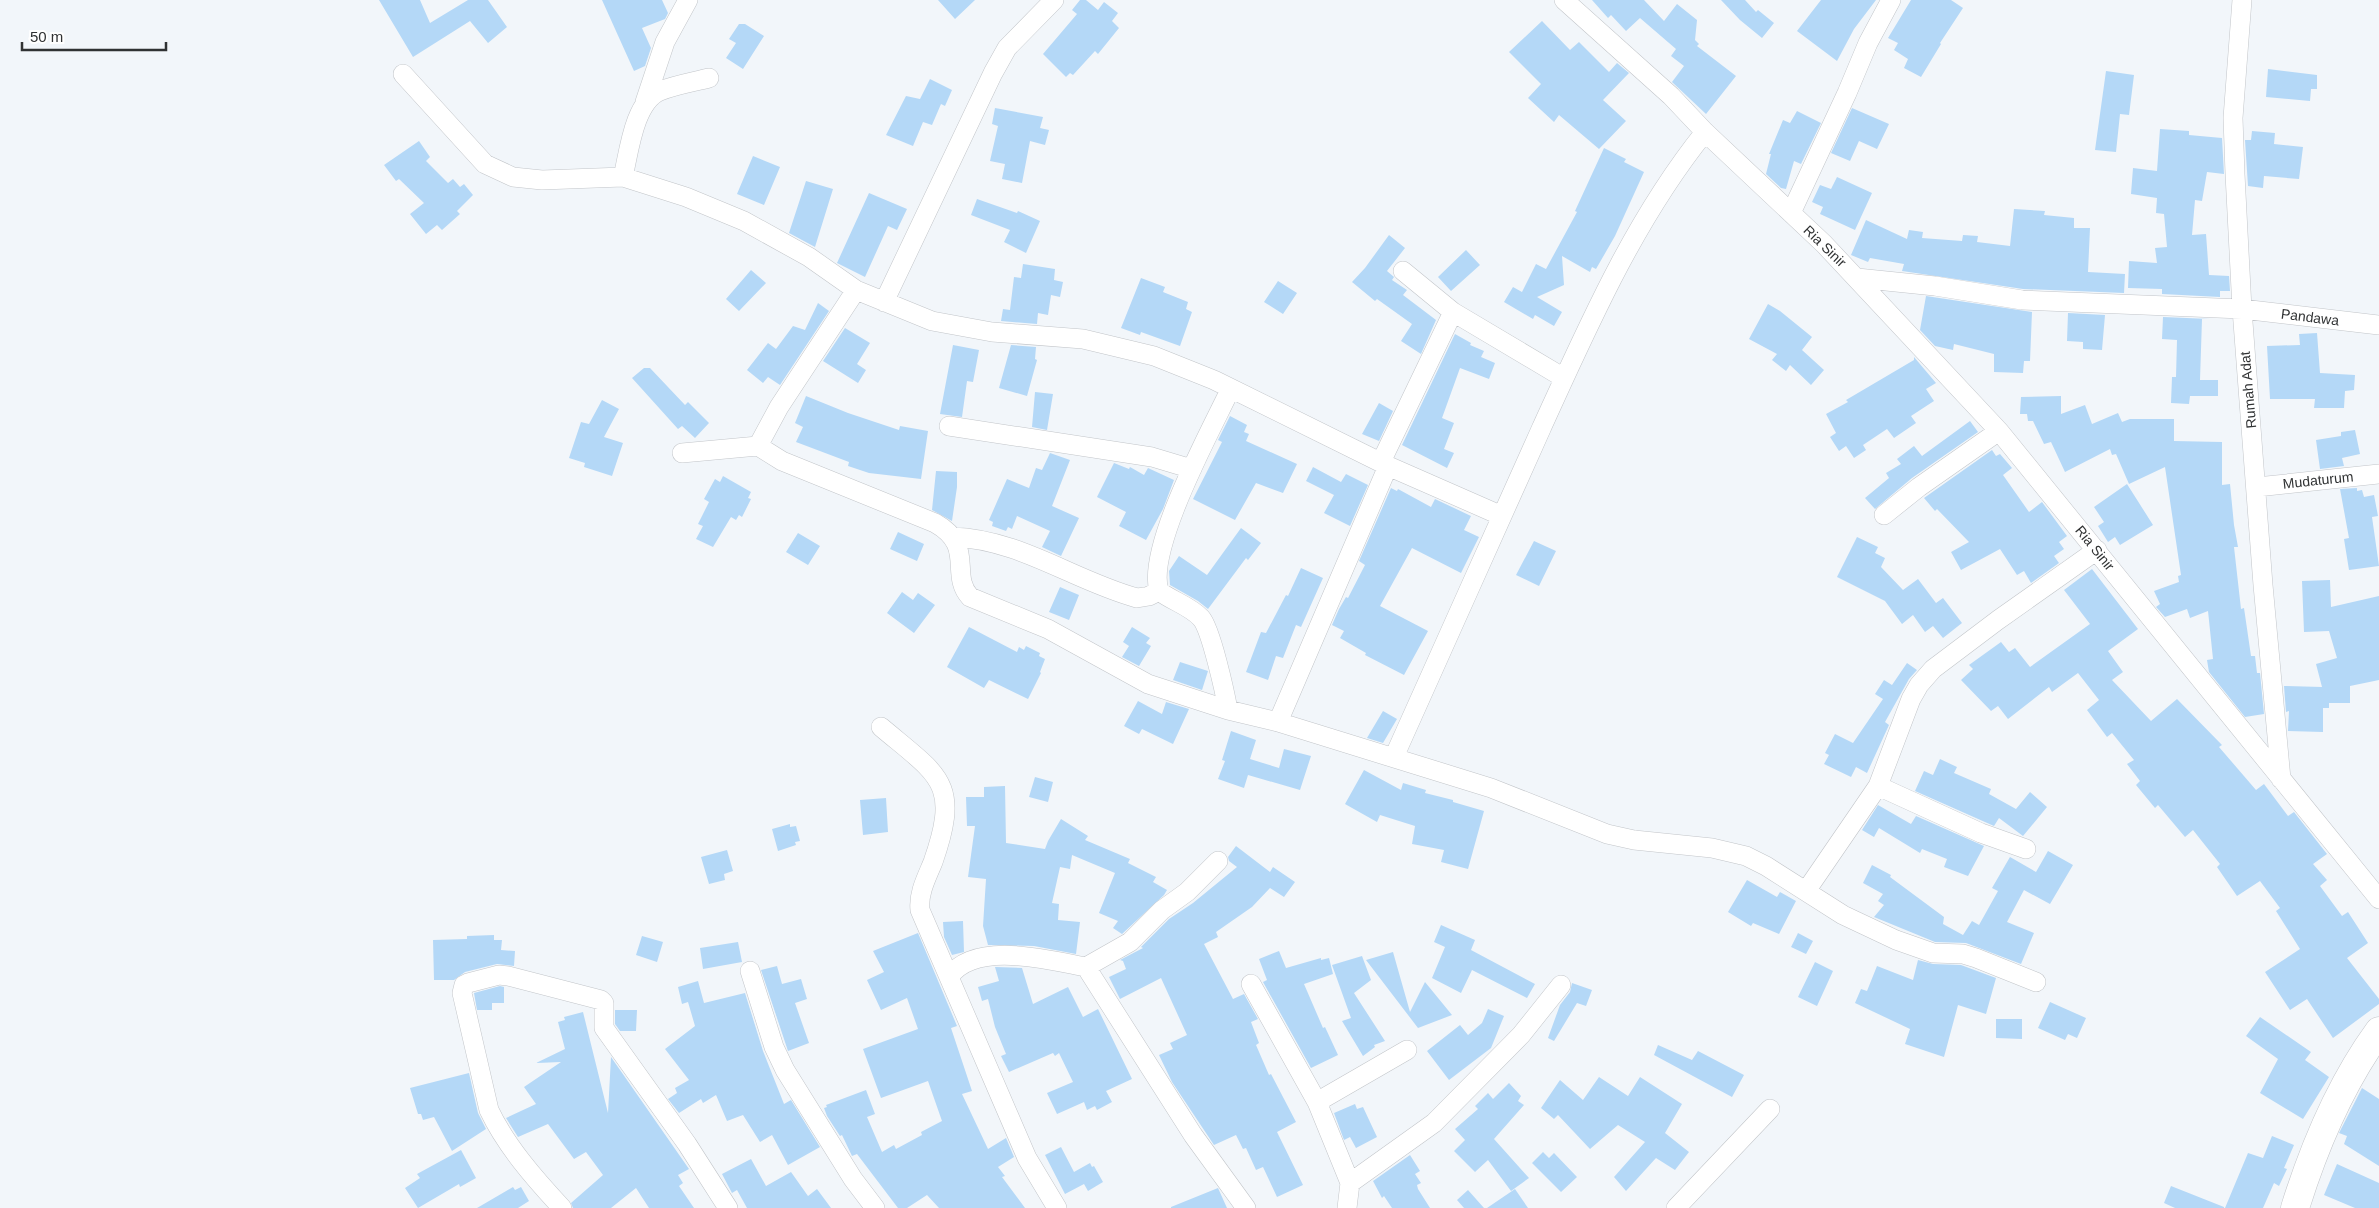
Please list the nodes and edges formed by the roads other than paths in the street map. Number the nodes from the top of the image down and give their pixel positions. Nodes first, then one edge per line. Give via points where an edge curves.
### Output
1 (688, 0) edge
2 (1054, 0) edge
3 (1566, 0) edge
4 (1891, 0) edge
5 (2242, 0) edge
6 (403, 74) dead end
7 (709, 78) dead end
8 (645, 102) junction
9 (1706, 132) junction
10 (623, 177) junction
11 (1791, 213) junction
12 (1402, 271) dead end
13 (1857, 278) junction
14 (856, 290) junction
15 (884, 302) junction
16 (2242, 308) junction
17 (1453, 312) junction
18 (2379, 325) edge
19 (1564, 378) junction
20 (1230, 390) junction
21 (949, 426) dead end
22 (1999, 432) junction
23 (758, 446) junction
24 (682, 453) dead end
25 (1384, 464) junction
26 (1192, 469) junction
27 (2379, 474) edge
28 (2257, 487) junction
29 (1884, 515) dead end
30 (1502, 516) junction
31 (952, 536) junction
32 (2097, 550) junction
33 (1159, 592) junction
34 (1228, 710) junction
35 (1278, 722) junction
36 (881, 727) dead end
37 (1394, 757) junction
38 (2281, 779) junction
39 (1878, 786) junction
40 (2026, 848) dead end
41 (1218, 861) dead end
42 (1806, 891) junction
43 (2379, 899) edge
44 (1086, 966) junction
45 (750, 971) dead end
46 (949, 977) junction
47 (2036, 982) dead end
48 (1251, 984) dead end
49 (1560, 985) dead end
50 (2379, 1032) edge
51 (1407, 1050) dead end
52 (1317, 1102) junction
53 (1770, 1109) dead end
54 (1350, 1183) junction
55 (562, 1208) edge
56 (728, 1208) edge
57 (875, 1208) edge
58 (1056, 1208) edge
59 (1246, 1208) edge
60 (1347, 1208) edge
61 (1676, 1208) edge
62 (2295, 1208) edge

1 - 8 street via 665,42
2 - 15 street via 1007,48
3 - 9 street, Ria Sinir
4 - 11 street via 1868,42
5 - 16 street, Rumah Adat via 2233,118
6 - 10 street via 485,164 497,172 542,180
7 - 8 street via 661,90
8 - 10 street
9 - 11 street, Ria Sinir
9 - 19 street via 1680,163 1621,260
10 - 14 street via 686,197 744,221 809,257
11 - 13 street, Ria Sinir
12 - 17 street
13 - 16 street, Pandawa via 2022,300
13 - 22 street, Ria Sinir
14 - 15 street
14 - 23 street via 779,407
15 - 20 street via 960,328 1083,338 1154,356 1214,380
16 - 18 street, Pandawa
16 - 28 street, Rumah Adat
17 - 19 street
17 - 25 street
19 - 30 street
20 - 25 street
20 - 26 street
21 - 26 street via 1152,457
22 - 29 street
22 - 32 street, Ria Sinir
23 - 24 street
23 - 31 street via 782,461 935,523
25 - 30 street
25 - 35 street
26 - 33 street via 1164,538 1157,577
27 - 28 street, Mudaturum
28 - 38 street, Rumah Adat
30 - 37 street
31 - 33 street via 1002,544 1137,598
31 - 34 street via 961,553 963,590 970,597 1048,629 1148,684
32 - 38 street, Ria Sinir
32 - 39 street via 1933,669 1911,700
33 - 34 street via 1195,613 1204,623
34 - 35 street
35 - 37 street
36 - 46 street via 928,767 944,790 944,827 920,902 923,918
37 - 42 street via 1490,788 1607,834 1712,848 1746,856
38 - 43 street, Ria Sinir
39 - 40 street via 1981,833
39 - 42 street
41 - 44 street via 1130,942
42 - 47 street via 1843,915 1904,943 1933,952 1969,956
44 - 46 street via 1038,958 986,956 956,966
44 - 59 street via 1193,1135
45 - 57 street via 774,1047 785,1070 853,1179
46 - 58 street via 1027,1158
48 - 52 street
49 - 54 street via 1521,1035 1434,1123
50 - 62 highway via 2342,1092
51 - 52 street
52 - 54 street
53 - 61 street
54 - 60 street
55 - 56 street via 516,1153 489,1110 462,993 468,983 498,975 508,976 601,1000 604,1003 602,1020 607,1033 676,1127

